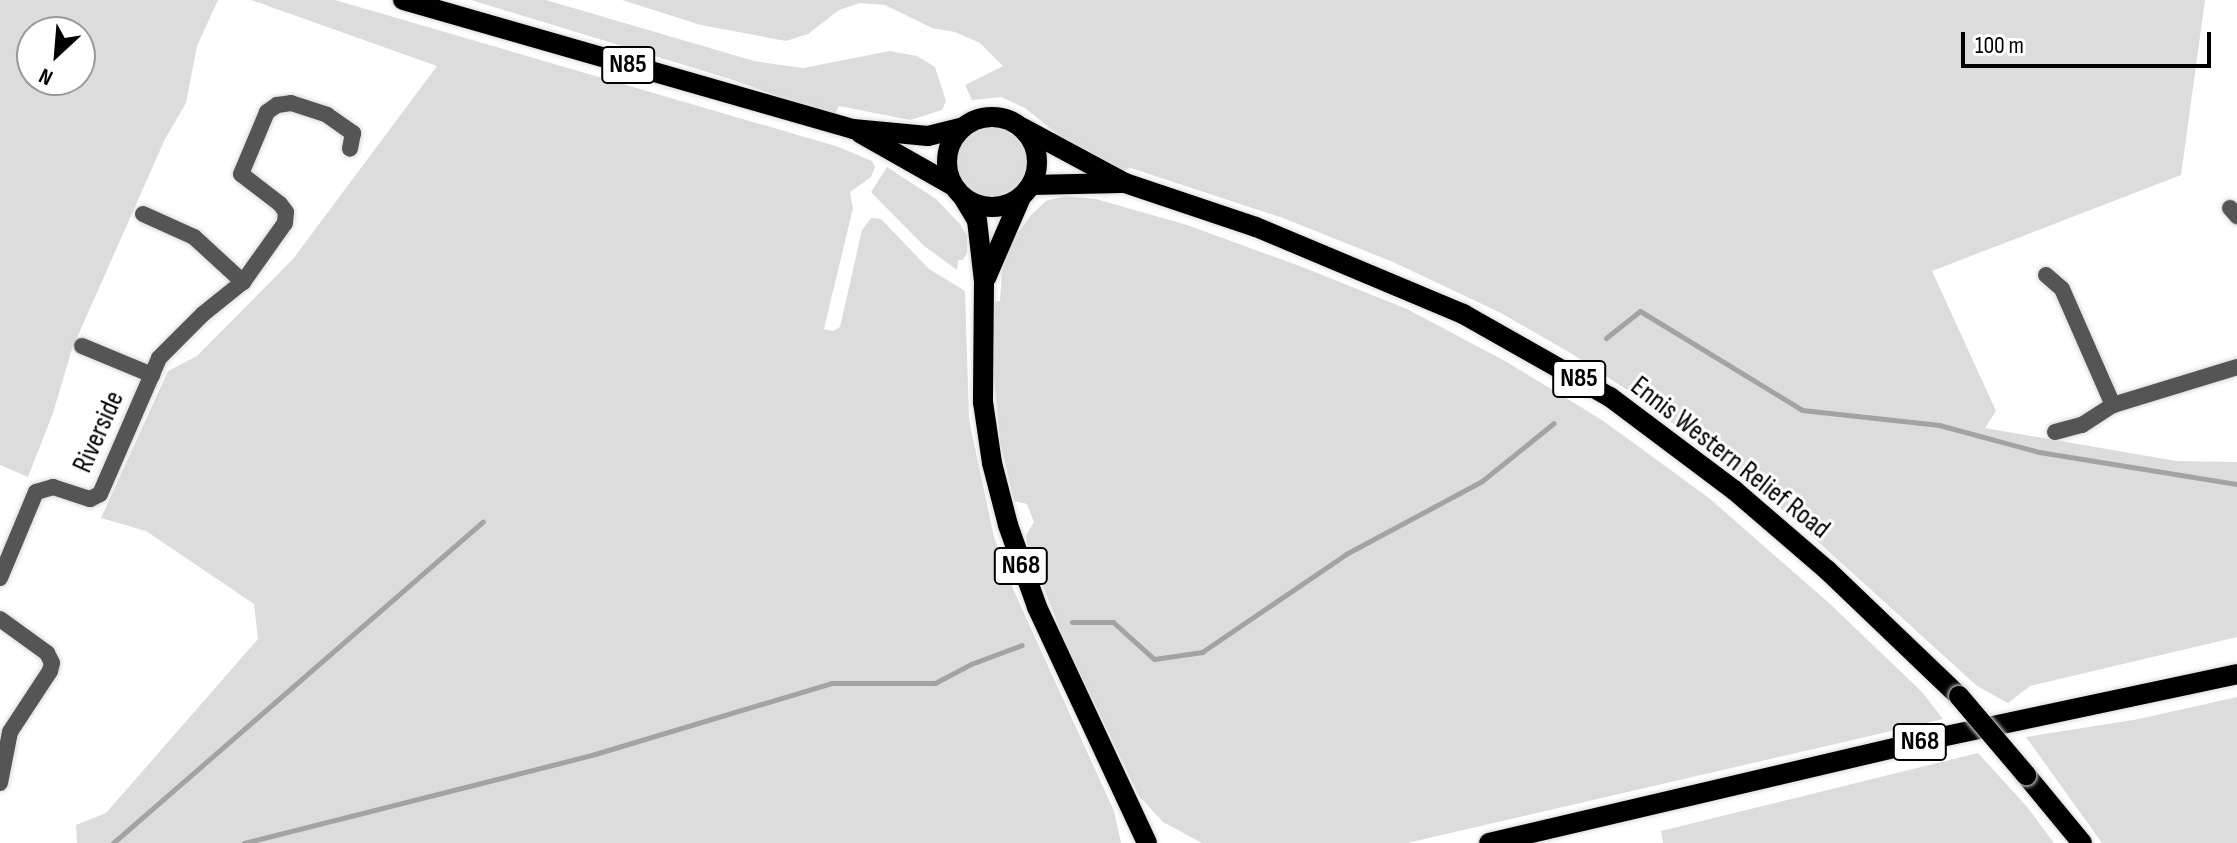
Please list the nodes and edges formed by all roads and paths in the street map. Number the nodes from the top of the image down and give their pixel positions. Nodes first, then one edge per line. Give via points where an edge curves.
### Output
1 (403, 0) edge
2 (961, 128) junction
3 (1023, 128) junction
4 (853, 129) junction
5 (350, 149) dead end
6 (1125, 183) junction
7 (958, 191) junction
8 (1026, 191) junction
9 (143, 214) dead end
10 (2046, 275) dead end
11 (984, 281) junction
12 (243, 282) junction
13 (82, 346) dead end
14 (2237, 367) edge
15 (152, 375) junction
16 (2113, 405) junction
17 (2055, 432) dead end
18 (0, 578) edge
19 (0, 619) edge
20 (2237, 674) edge
21 (0, 783) edge
22 (1149, 838) edge
23 (1489, 843) edge
24 (2082, 843) edge

1 - 4 main road, N85
2 - 3 main road, N85 via 987,116
2 - 4 main road, N85 via 928,136
2 - 7 main road via 946,155
3 - 6 main road, Ennis Western Relief Road / N85
3 - 8 main road via 1037,155
4 - 7 main road, N85
5 - 12 street, Riverside via 353,133 327,115 291,103 267,112 241,174 280,204 285,223
6 - 8 main road, Ennis Western Relief Road / N85
6 - 24 main road, Ennis Western Relief Road / N85, bridge via 1256,227 1390,281 1463,314 1610,397 1757,510 1896,634 1959,696
7 - 8 main road, N85 via 992,207
7 - 11 main road, N68 via 977,220
8 - 11 main road, N68
9 - 12 street via 194,237
10 - 16 street via 2062,289
11 - 22 main road, N68 via 983,402 1008,525 1037,607
12 - 15 street, Riverside via 159,358
13 - 15 street, Riverside
14 - 16 street
15 - 18 street, Riverside via 100,494 90,499 53,487 36,492
16 - 17 street via 2082,425
19 - 21 street via 47,653 52,663 10,732
20 - 23 main road, N68

